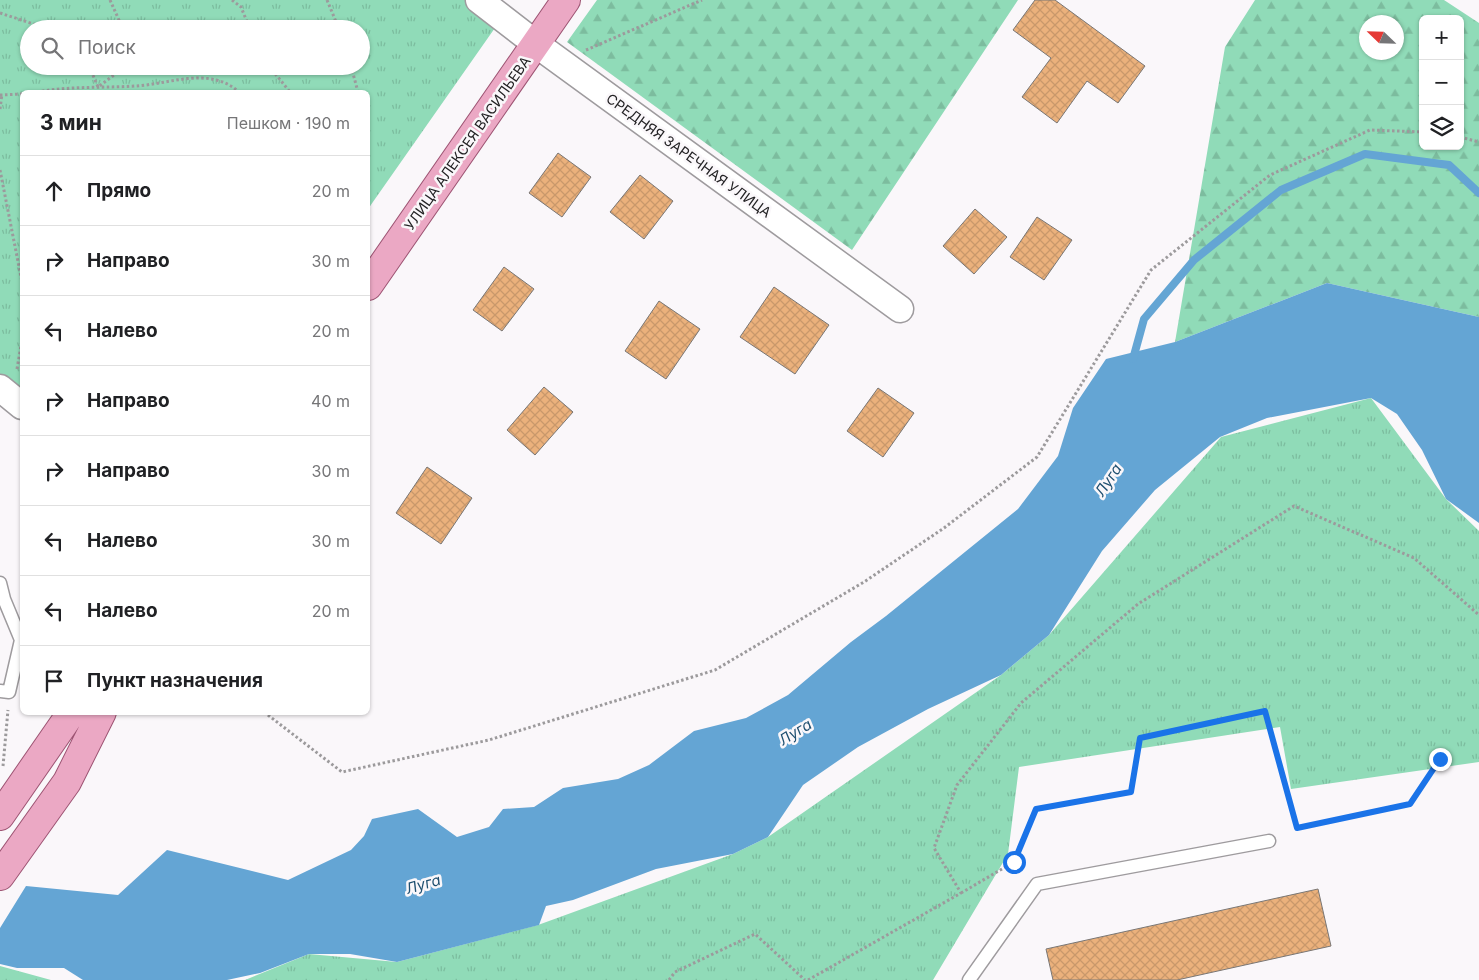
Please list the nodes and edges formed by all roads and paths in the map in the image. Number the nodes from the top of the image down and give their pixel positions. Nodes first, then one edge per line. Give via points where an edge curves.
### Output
1 (110, 0) edge
2 (232, 0) edge
3 (327, 0) edge
4 (480, 0) edge
5 (566, 0) edge
6 (702, 0) edge
7 (0, 13) edge
8 (21, 20) edge
9 (119, 20) edge
10 (246, 20) edge
11 (335, 20) edge
12 (536, 44) junction
13 (560, 61) junction
14 (93, 75) edge
15 (114, 75) edge
16 (276, 75) edge
17 (354, 75) edge
18 (98, 87) junction
19 (50, 90) edge
20 (237, 90) edge
21 (288, 90) edge
22 (358, 90) edge
23 (1, 94) edge
24 (20, 94) edge
25 (0, 109) edge
26 (1419, 132) edge
27 (1464, 138) edge
28 (1479, 142) edge
29 (0, 170) edge
30 (20, 272) edge
31 (370, 283) edge
32 (900, 309) dead end
33 (0, 388) edge
34 (20, 404) edge
35 (0, 583) edge
36 (1479, 615) edge
37 (20, 638) edge
38 (20, 643) edge
39 (5, 692) edge
40 (70, 715) edge
41 (100, 715) edge
42 (268, 715) edge
43 (1440, 759) dead end
44 (2, 767) dead end
45 (0, 816) edge
46 (1269, 841) dead end
47 (0, 876) edge
48 (961, 893) junction
49 (669, 980) edge
50 (807, 980) edge
51 (969, 980) edge

1 - 9 path
2 - 10 path via 241,7
3 - 11 path
4 - 12 street, СРЕДНЯЯ ЗАРЕЧНАЯ УЛИЦА
5 - 12 main road, УЛИЦА АЛЕКСЕЯ ВАСИЛЬЕВА
6 - 13 path
7 - 8 path
12 - 13 street, СРЕДНЯЯ ЗАРЕЧНАЯ УЛИЦА
12 - 31 main road, УЛИЦА АЛЕКСЕЯ ВАСИЛЬЕВА
13 - 32 street, СРЕДНЯЯ ЗАРЕЧНАЯ УЛИЦА
14 - 18 path
15 - 18 path
16 - 21 path
17 - 22 path
18 - 19 path
18 - 20 path via 139,86 184,78 210,79
23 - 24 path
23 - 25 path
26 - 42 path via 1370,130 1270,175 1151,270 1037,457 944,528 864,582 715,670 489,740 342,772
27 - 28 path
29 - 30 path
33 - 34 street
35 - 37 lane
36 - 48 path via 1414,558 1294,506 1138,604 1021,703 957,785 934,848
38 - 39 lane
39 - 44 path
40 - 45 main road
41 - 47 main road via 67,782
43 - 48 path via 1410,804 1297,828 1265,711 1140,738 1131,792 1036,809 1014,862
46 - 51 lane via 1037,884
48 - 50 path
49 - 50 path via 675,972 755,934

